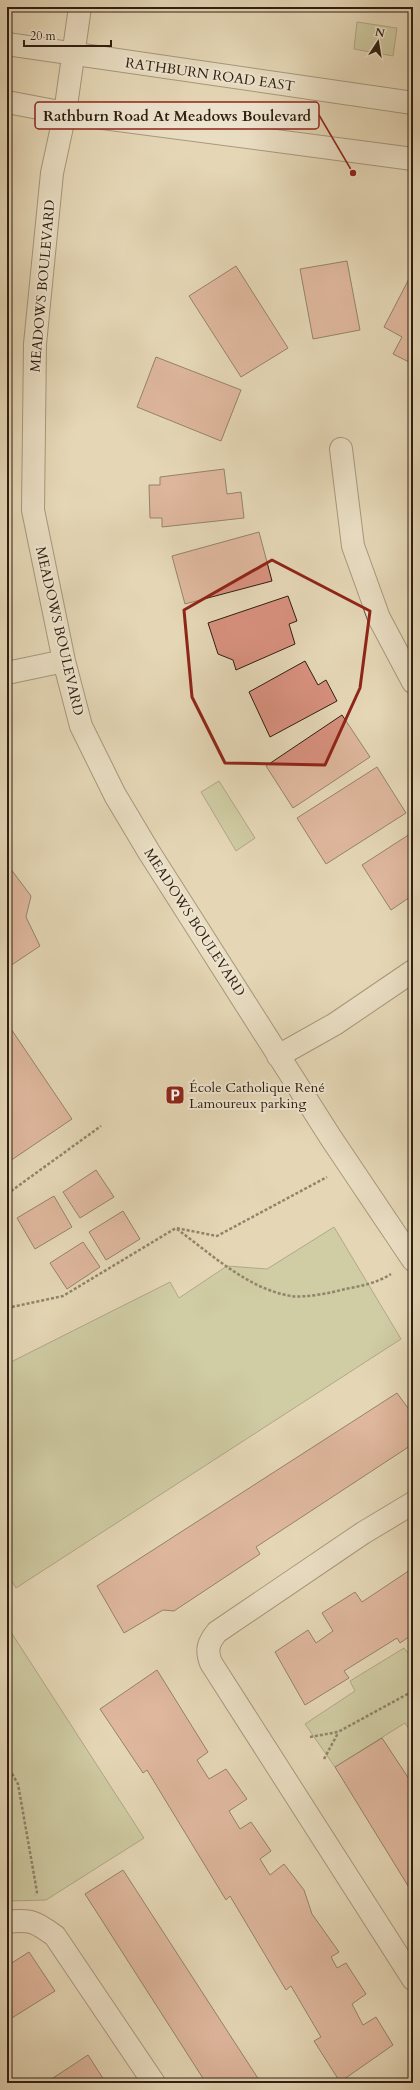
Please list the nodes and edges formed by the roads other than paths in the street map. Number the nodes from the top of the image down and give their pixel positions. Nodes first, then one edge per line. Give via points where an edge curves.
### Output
1 (80, 7) edge
2 (7, 44) edge
3 (72, 54) junction
4 (7, 102) edge
5 (413, 103) edge
6 (65, 113) junction
7 (413, 159) edge
8 (341, 449) dead end
9 (64, 661) junction
10 (7, 673) edge
11 (413, 682) edge
12 (413, 971) edge
13 (278, 1056) junction
14 (413, 1260) edge
15 (413, 1503) edge
16 (13, 1921) edge
17 (413, 1979) edge
18 (154, 2083) edge

1 - 3 street, MEADOWS BOULEVARD
2 - 3 street, RATHBURN ROAD EAST
3 - 5 street, RATHBURN ROAD EAST
3 - 6 street, MEADOWS BOULEVARD
4 - 6 street
6 - 7 street
6 - 9 street, MEADOWS BOULEVARD via 52,173 35,344 33,510
8 - 11 street via 353,546 379,618
9 - 10 street
9 - 13 street, MEADOWS BOULEVARD via 81,726 114,794
12 - 13 street via 335,1024
13 - 14 street, MEADOWS BOULEVARD
15 - 17 street via 363,1533 217,1632 207,1652 211,1663
16 - 18 street via 36,1922 55,1936

